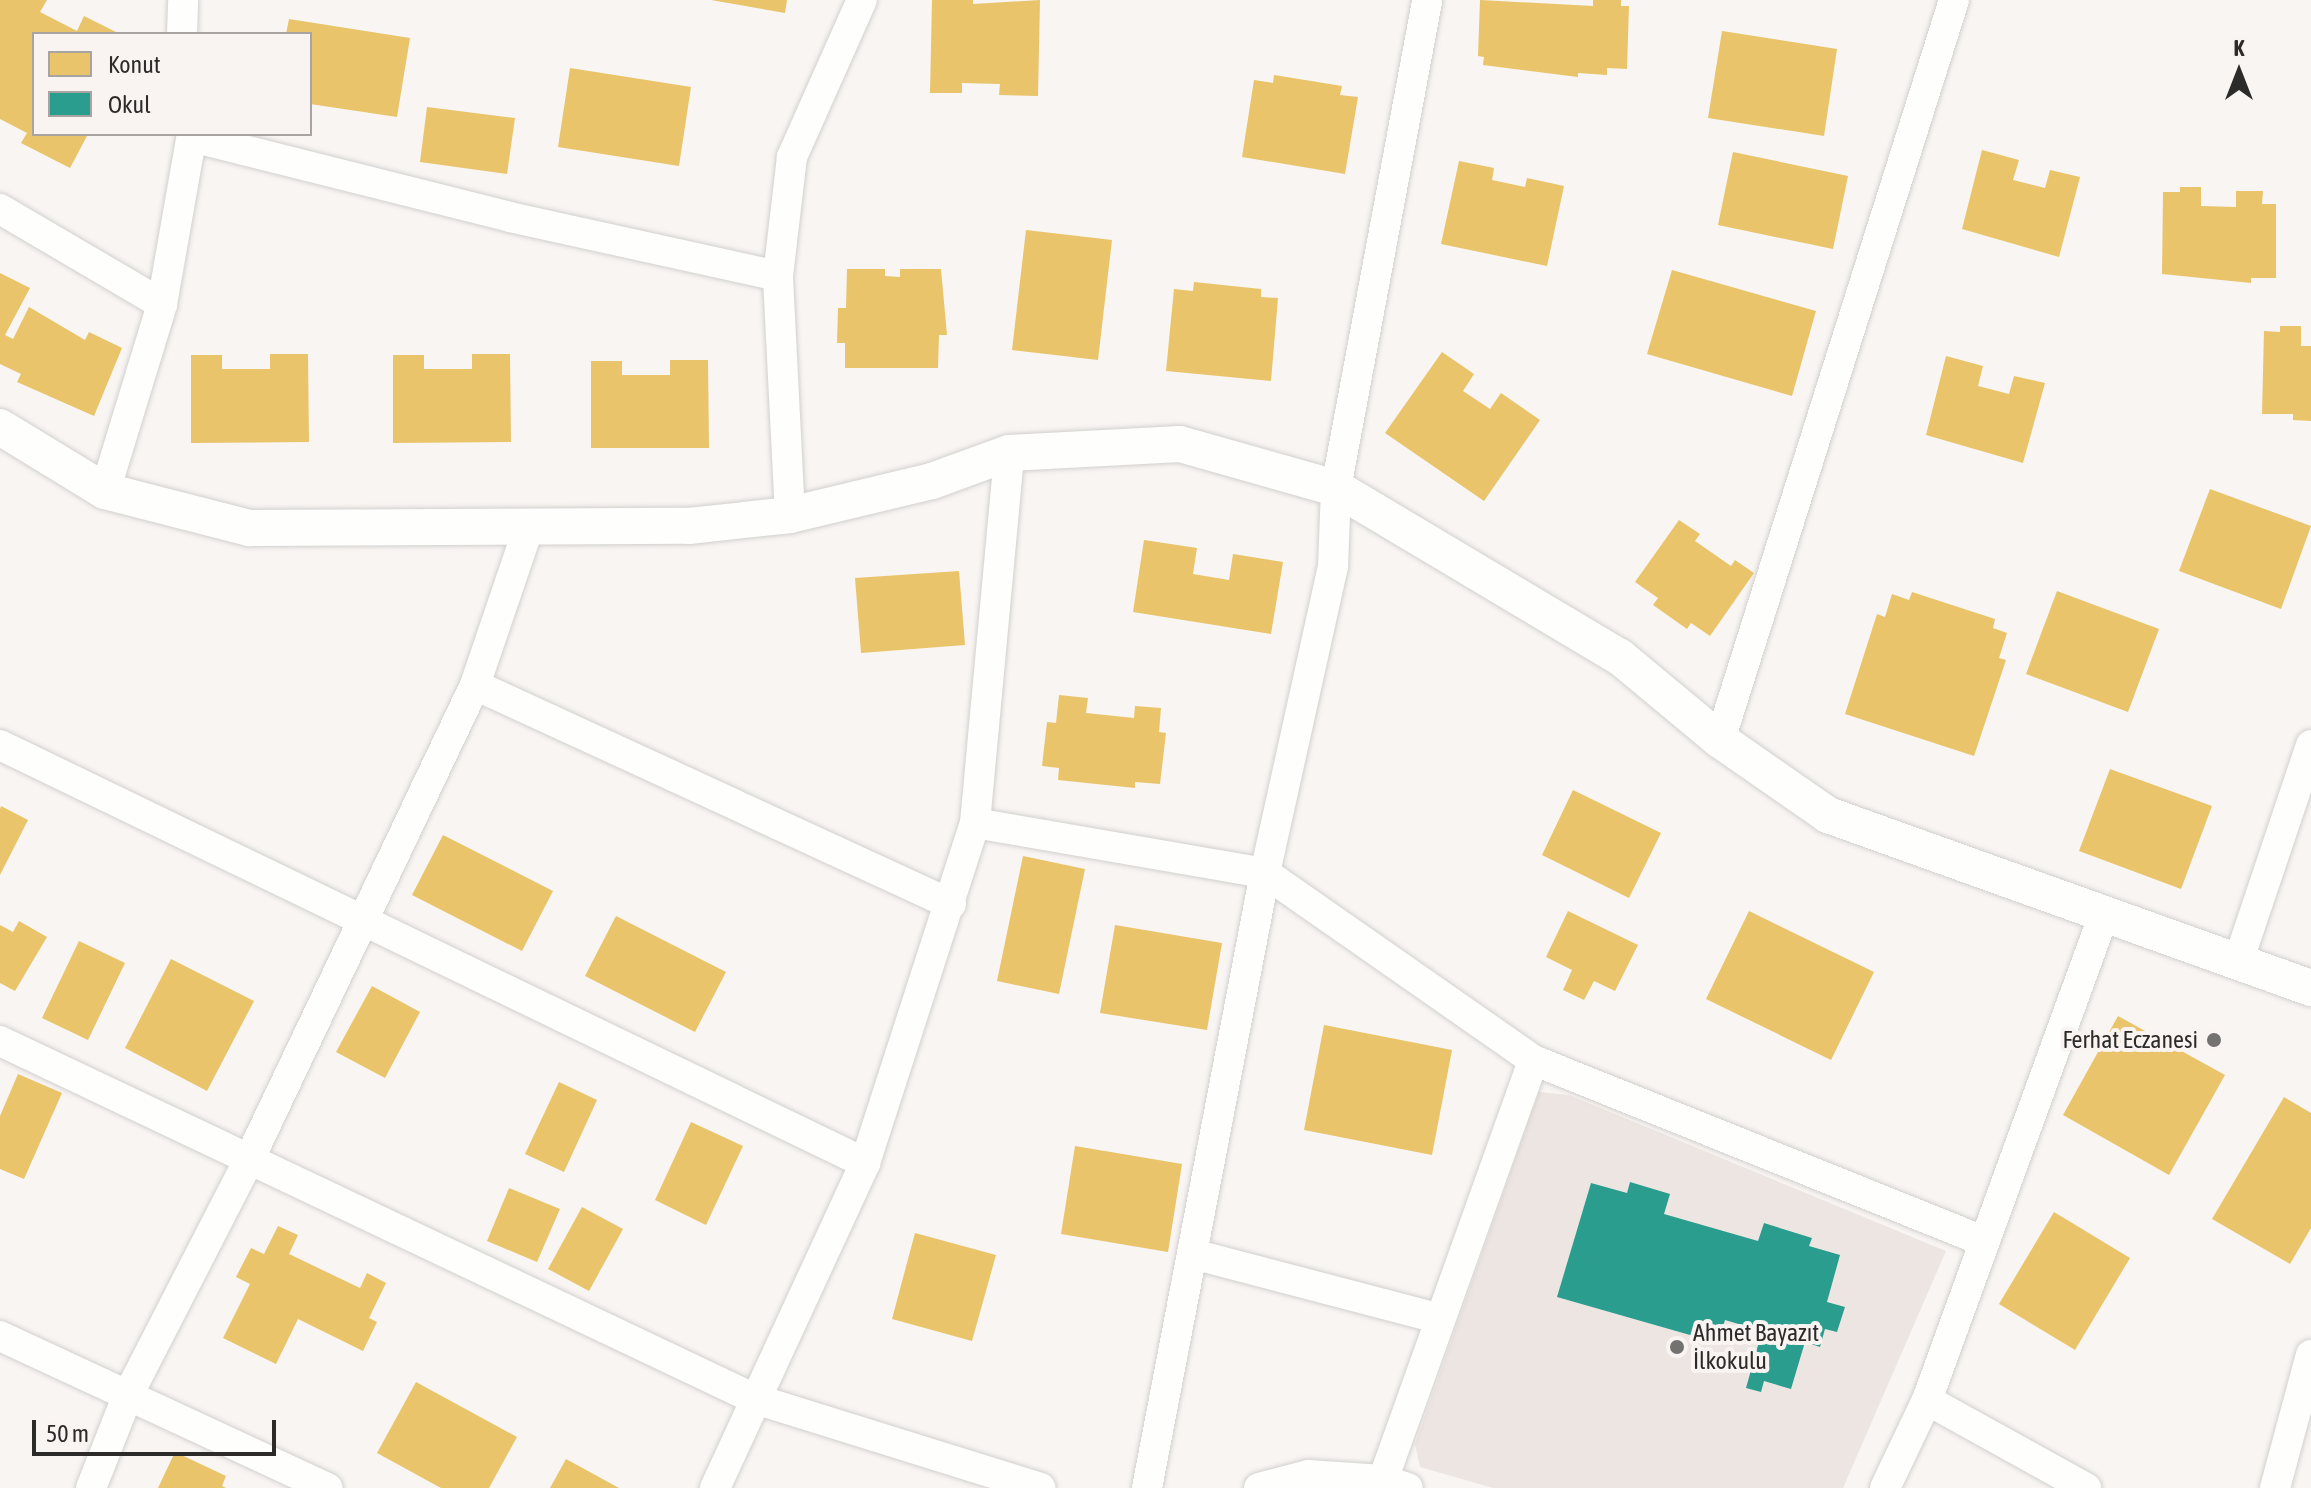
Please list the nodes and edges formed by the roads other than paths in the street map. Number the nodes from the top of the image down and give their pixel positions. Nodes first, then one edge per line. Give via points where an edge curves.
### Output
1 (183, 0) edge
2 (862, 0) edge
3 (1427, 0) edge
4 (1954, 0) edge
5 (182, 32) edge
6 (192, 136) edge
7 (196, 136) edge
8 (0, 209) edge
9 (778, 276) junction
10 (162, 304) junction
11 (0, 427) edge
12 (1009, 453) junction
13 (1336, 488) junction
14 (105, 491) junction
15 (790, 515) junction
16 (528, 529) junction
17 (475, 685) junction
18 (1720, 740) junction
19 (0, 745) edge
20 (2311, 745) edge
21 (975, 823) junction
22 (1265, 873) junction
23 (951, 904) junction
24 (2103, 917) junction
25 (363, 918) junction
26 (2238, 962) junction
27 (2311, 988) edge
28 (0, 1041) edge
29 (1533, 1060) junction
30 (248, 1162) junction
31 (865, 1163) junction
32 (1984, 1241) junction
33 (1193, 1254) junction
34 (1440, 1319) junction
35 (0, 1336) edge
36 (2311, 1355) edge
37 (127, 1397) junction
38 (755, 1399) junction
39 (1927, 1400) junction
40 (1306, 1482) edge
41 (1395, 1484) edge
42 (91, 1488) edge
43 (327, 1488) edge
44 (715, 1488) edge
45 (1040, 1488) edge
46 (1147, 1488) edge
47 (1259, 1488) edge
48 (1885, 1488) edge
49 (2086, 1488) edge
50 (2275, 1488) edge

1 - 5 street
2 - 9 street via 792,157
3 - 13 street
4 - 18 street
6 - 10 street
7 - 9 street via 510,217
8 - 10 street
9 - 15 street
10 - 14 street
11 - 14 street
12 - 13 street via 1180,444
12 - 15 street via 932,481
12 - 21 street
13 - 18 street via 1620,657
13 - 22 street via 1333,567
14 - 16 street via 249,528
15 - 16 street via 689,526
16 - 17 street
17 - 23 street
17 - 25 street
18 - 24 street via 1828,815
19 - 25 street
20 - 26 street
21 - 22 street
21 - 23 street
22 - 29 street
22 - 33 street
23 - 31 street
24 - 26 street
24 - 32 street
25 - 30 street
25 - 31 street
26 - 27 street
28 - 30 street
29 - 32 street
29 - 34 street
30 - 37 street
30 - 38 street
31 - 38 street
32 - 39 street
33 - 34 street
33 - 46 street
34 - 41 street
35 - 37 street
36 - 50 street
37 - 42 street
37 - 43 street
38 - 44 street
38 - 45 street
39 - 48 street
39 - 49 street
40 - 41 street
40 - 47 street

